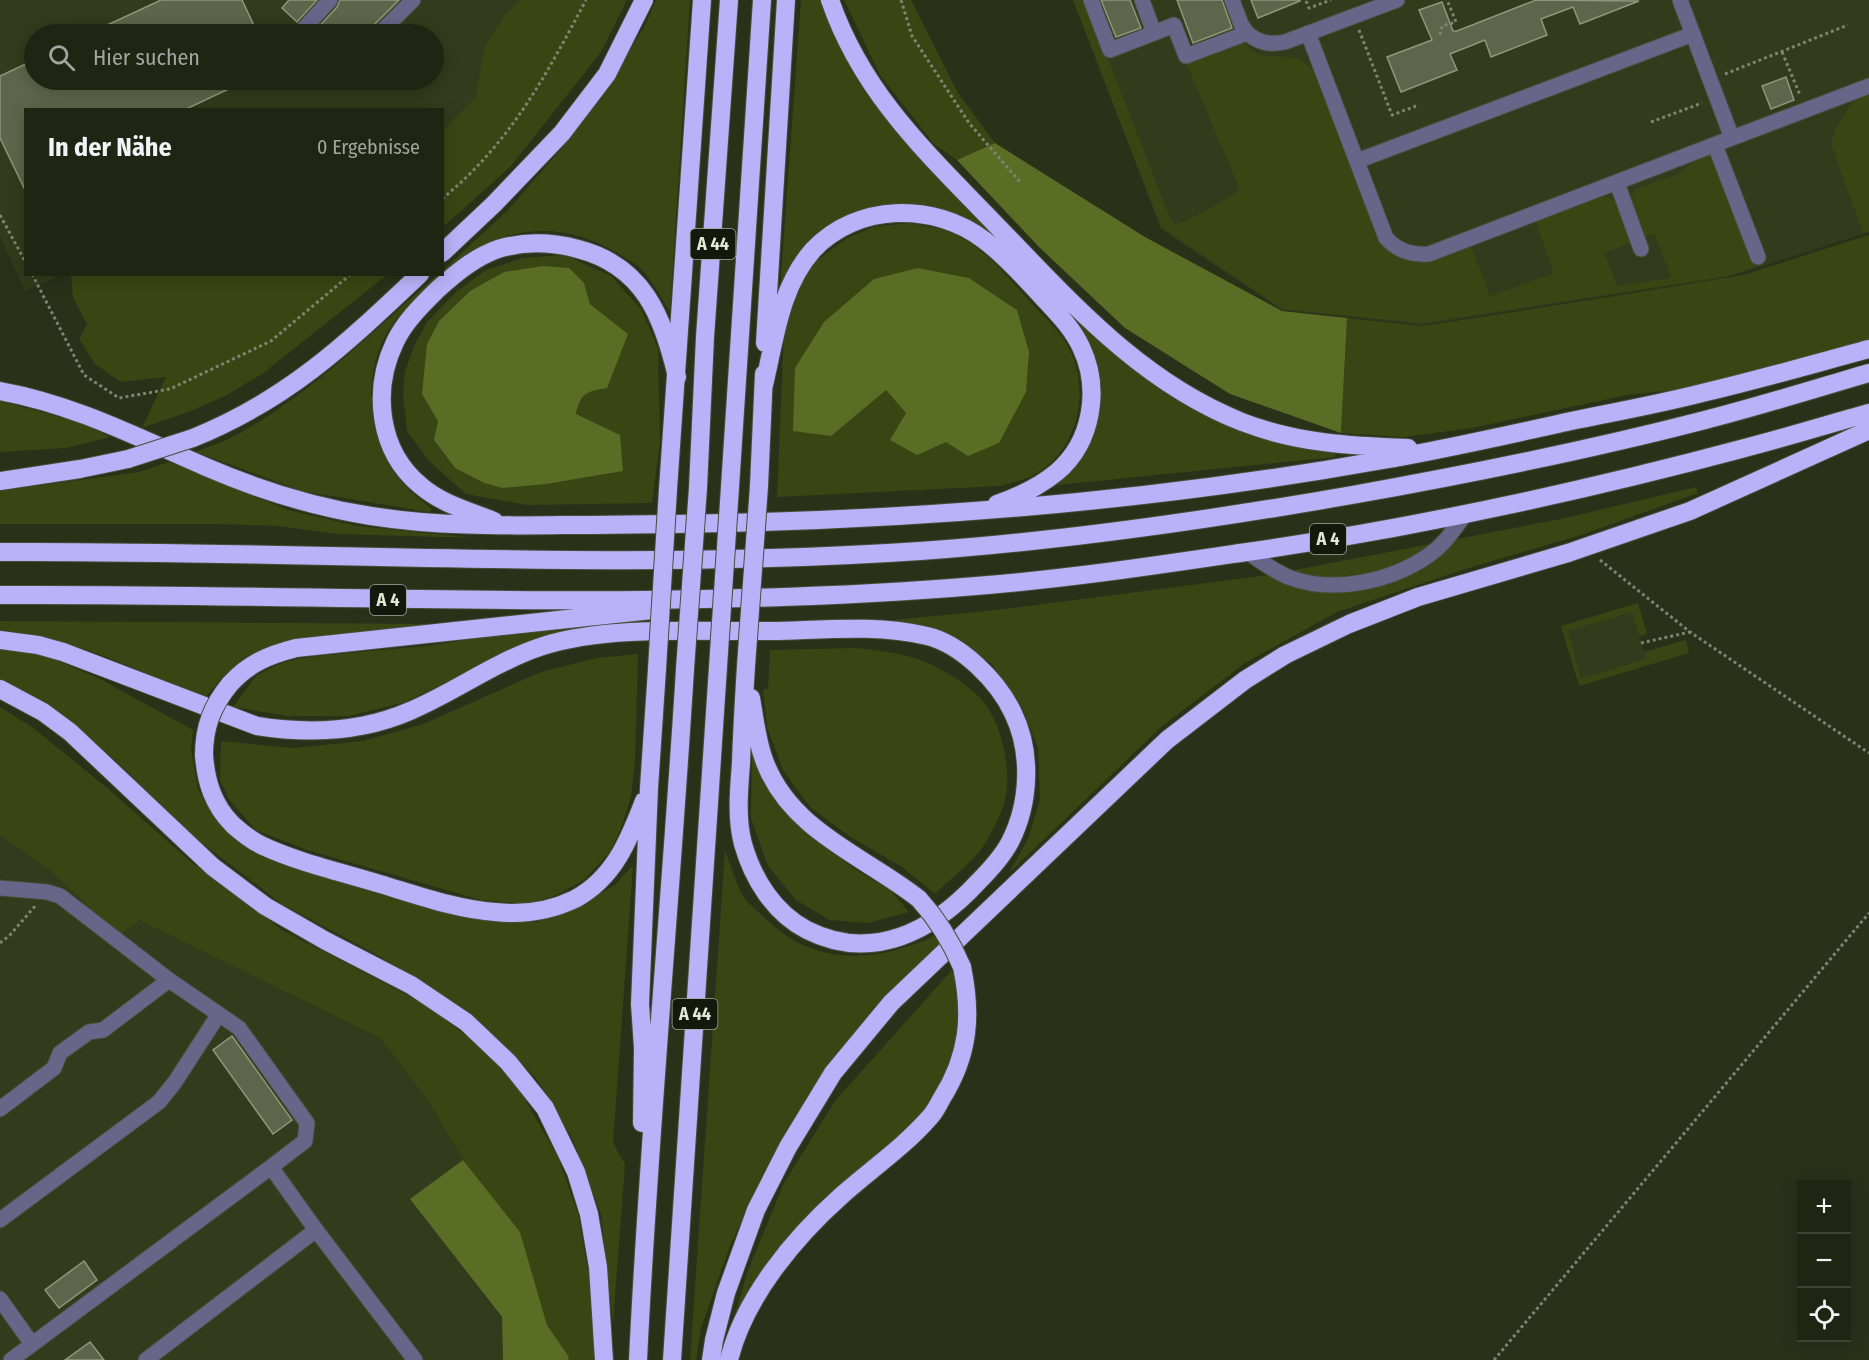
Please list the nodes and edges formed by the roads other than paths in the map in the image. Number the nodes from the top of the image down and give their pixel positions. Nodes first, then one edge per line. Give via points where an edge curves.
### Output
1 (330, 0) edge
2 (413, 0) edge
3 (644, 0) edge
4 (702, 0) edge
5 (729, 0) edge
6 (762, 0) edge
7 (786, 0) edge
8 (830, 0) edge
9 (1091, 0) edge
10 (1142, 0) edge
11 (1232, 0) edge
12 (1396, 0) edge
13 (1680, 0) edge
14 (308, 24) edge
15 (389, 24) edge
16 (1154, 33) junction
17 (1247, 33) junction
18 (1308, 33) junction
19 (1693, 34) junction
20 (1869, 86) edge
21 (1732, 138) junction
22 (1715, 145) junction
23 (1357, 161) junction
24 (1617, 183) junction
25 (1641, 249) dead end
26 (444, 251) edge
27 (1758, 257) dead end
28 (418, 276) edge
29 (1869, 350) edge
30 (1869, 373) edge
31 (677, 377) junction
32 (764, 385) junction
33 (0, 391) edge
34 (1869, 413) edge
35 (1869, 430) edge
36 (1442, 449) junction
37 (0, 481) edge
38 (979, 510) junction
39 (1466, 513) junction
40 (507, 526) junction
41 (0, 552) edge
42 (1247, 552) junction
43 (0, 595) edge
44 (776, 597) junction
45 (0, 640) edge
46 (746, 666) junction
47 (0, 689) edge
48 (649, 788) junction
49 (0, 888) edge
50 (169, 980) junction
51 (219, 1014) junction
52 (0, 1109) edge
53 (272, 1167) junction
54 (0, 1220) edge
55 (316, 1230) junction
56 (643, 1259) junction
57 (0, 1299) edge
58 (32, 1344) junction
59 (11, 1360) edge
60 (147, 1360) edge
61 (415, 1360) edge
62 (604, 1360) edge
63 (638, 1360) edge
64 (672, 1360) edge
65 (711, 1360) edge
66 (729, 1360) edge

1 - 14 lane
2 - 15 lane
3 - 26 highway via 607,74 562,133
4 - 31 highway
5 - 56 highway, A 44, bridge via 676,826
6 - 64 highway, A 44, bridge
7 - 32 highway
8 - 36 highway via 851,50 894,117 1079,310 1163,381 1241,421 1301,439 1336,445
9 - 16 lane via 1110,50
10 - 16 lane
11 - 17 lane
12 - 18 lane
13 - 19 lane
16 - 17 lane via 1174,25 1186,56
17 - 18 lane via 1263,44
18 - 23 lane
19 - 21 lane
19 - 23 lane
20 - 21 lane
21 - 22 lane
22 - 24 lane
22 - 27 lane
23 - 24 lane via 1386,238 1393,246 1417,255 1429,254
24 - 25 lane
28 - 37 highway, bridge via 345,345 249,412 193,438 128,459
29 - 36 highway via 1702,393
30 - 41 highway, A 4 via 1705,420 1440,479 1204,520 1028,542 797,557 651,560
31 - 40 highway via 670,346 652,302 638,283 602,257 560,244 524,243 473,260 452,276 420,307 395,341 382,382 383,424 396,457 420,486 436,498
31 - 48 highway, bridge
32 - 38 highway via 783,302 802,265 825,239 860,220 894,213 924,213 967,230 1004,259 1069,327 1081,347 1091,385 1086,428 1058,471 1008,500
32 - 46 highway, bridge
33 - 40 highway via 125,430 266,490 330,509 406,521
34 - 39 highway, A 4 via 1690,462
35 - 65 highway via 1690,511 1568,553 1418,597 1349,624 1285,655 1210,705 1167,740 891,1003 834,1073 788,1147 756,1210 726,1293
36 - 38 highway via 1197,487
38 - 40 highway via 776,522
39 - 42 highway, A 4
39 - 42 lane via 1429,555 1392,573 1357,582 1328,586 1299,580 1282,575
42 - 44 highway, A 4 via 1046,580
43 - 44 highway, A 4 via 473,601
44 - 48 highway, bridge via 277,653 260,660 230,684 210,716 204,739 207,782 215,802 234,826 261,845 407,891 495,912 548,909 586,892 623,853
45 - 46 highway via 63,652 257,726 318,731 369,724 408,712 515,657 573,639 625,633 878,630 928,636 963,653 1004,697 1014,714 1025,753 1020,819 1011,840 1002,855 947,913 898,938 863,944 823,938 778,910 753,871 743,842 739,795
46 - 66 highway, bridge via 762,753 777,786 809,823 896,880 937,919 962,967 968,994 968,1022 954,1080 931,1116 841,1196 779,1261 735,1336
47 - 62 highway via 70,732 213,867 265,906 411,985 466,1022 508,1062 545,1108 576,1172 586,1203 598,1268
48 - 56 highway via 640,1004 642,1123 636,1218
49 - 50 lane via 60,896
50 - 51 lane
50 - 52 lane via 104,1030 89,1032 60,1053 54,1068
51 - 53 lane via 239,1028 308,1123 305,1141
51 - 54 lane via 159,1102
53 - 55 lane
53 - 58 lane
55 - 60 lane
55 - 61 lane
56 - 63 highway, A 44
57 - 58 lane
58 - 59 lane

